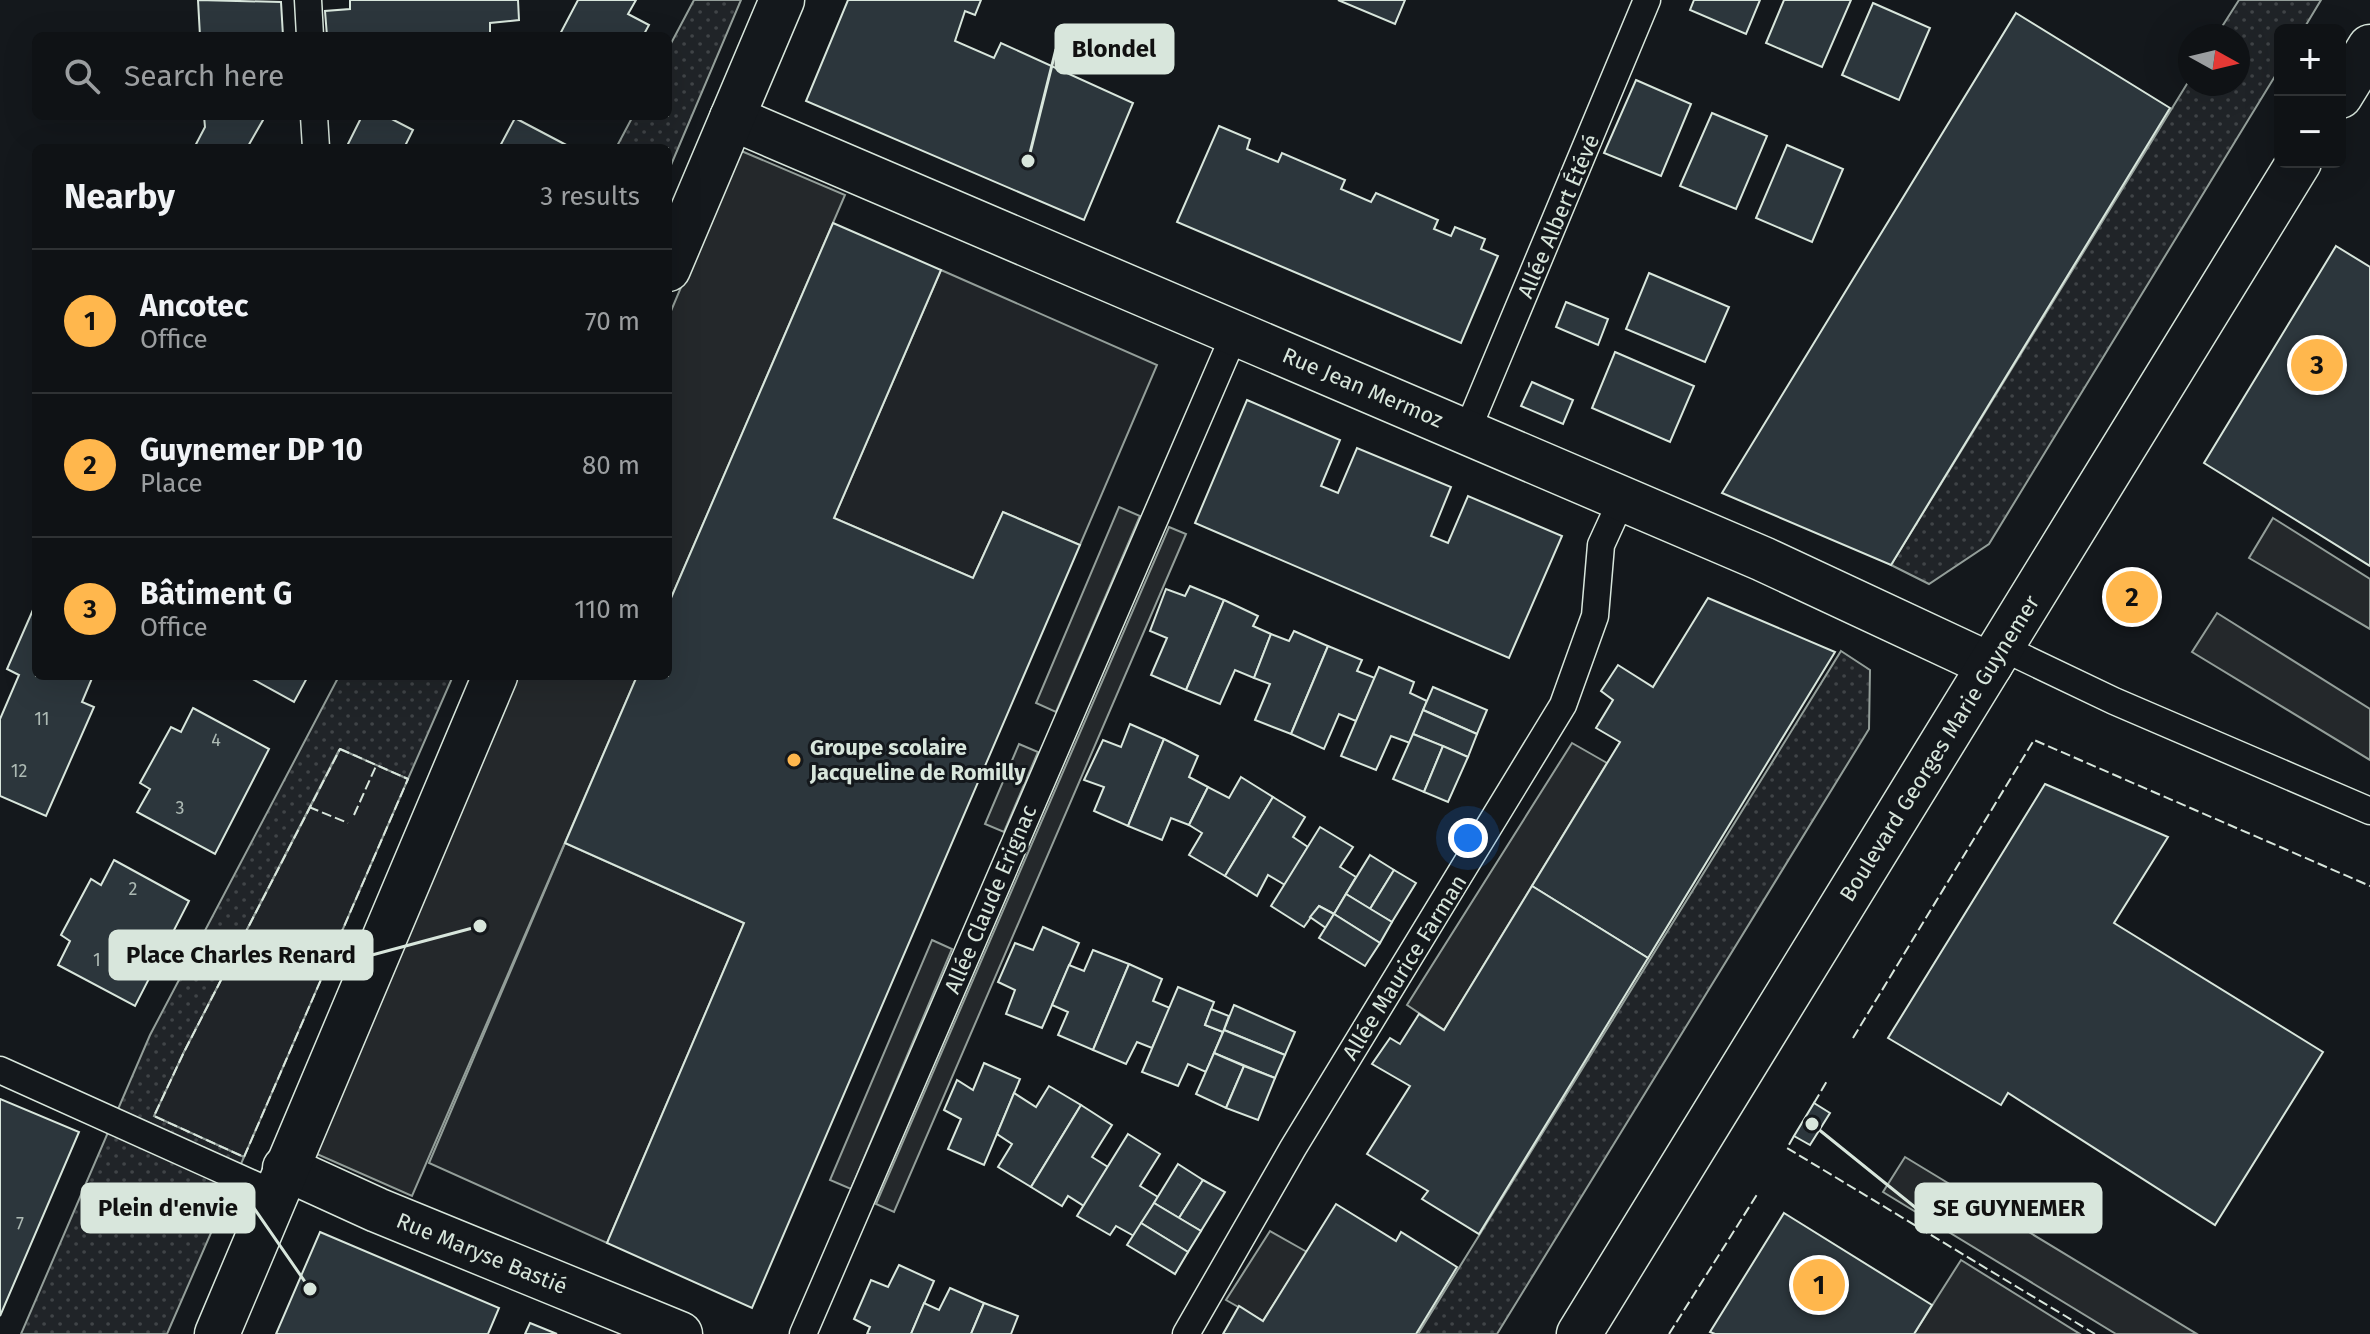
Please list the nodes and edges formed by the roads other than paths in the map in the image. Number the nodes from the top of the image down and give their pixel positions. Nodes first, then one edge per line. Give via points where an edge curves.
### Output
1 (308, 0) edge
2 (1647, 0) edge
3 (777, 2) edge
4 (310, 32) edge
5 (2370, 47) edge
6 (2346, 86) edge
7 (732, 118) junction
8 (314, 120) edge
9 (316, 144) edge
10 (2295, 168) edge
11 (672, 260) edge
12 (1235, 333) junction
13 (1467, 431) junction
14 (1622, 499) junction
15 (1996, 656) junction
16 (493, 680) edge
17 (2370, 811) edge
18 (0, 1070) edge
19 (280, 1181) junction
20 (217, 1334) edge
21 (680, 1334) edge
22 (803, 1334) edge
23 (1186, 1334) edge
24 (1579, 1334) edge

1 - 4 lane
2 - 13 lane, Allée Albert Étévé
3 - 7 street
5 - 6 street
7 - 11 street
7 - 12 street, Rue Jean Mermoz
8 - 9 lane
10 - 15 street, Boulevard Georges Marie Guynemer
12 - 13 street, Rue Jean Mermoz
12 - 22 lane, Allée Claude Erignac
13 - 14 street, Rue Jean Mermoz
14 - 15 street, Rue Jean Mermoz
14 - 23 lane, Allée Maurice Farman via 1601,545 1595,616 1563,705
15 - 17 lane
15 - 24 street, Boulevard Georges Marie Guynemer
16 - 19 street
18 - 19 lane via 235,1178
19 - 20 street
19 - 21 street, Rue Maryse Bastié via 377,1210

